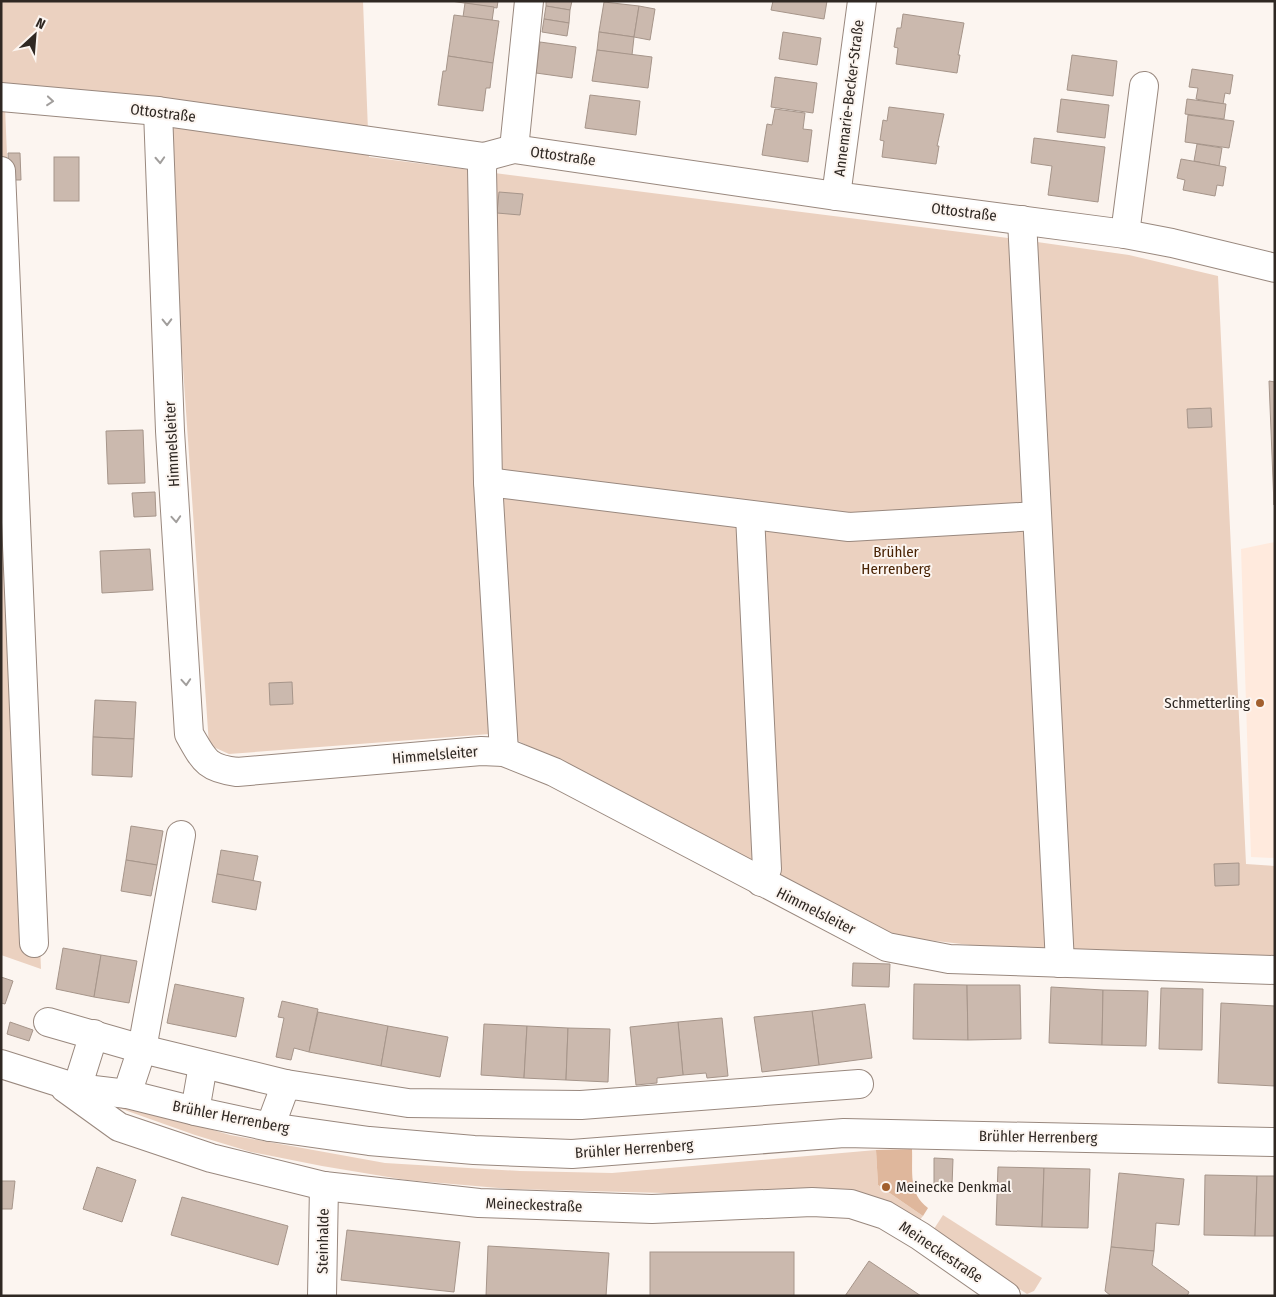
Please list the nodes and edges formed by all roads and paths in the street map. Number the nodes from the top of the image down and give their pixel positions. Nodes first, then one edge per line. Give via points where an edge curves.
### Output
1 (530, 1) edge
2 (862, 1) edge
3 (1144, 86) dead end
4 (1, 97) edge
5 (158, 111) junction
6 (514, 149) junction
7 (484, 158) junction
8 (1, 171) edge
9 (836, 196) junction
10 (1022, 220) junction
11 (1124, 234) junction
12 (1275, 268) edge
13 (488, 482) junction
14 (750, 515) junction
15 (1037, 516) junction
16 (504, 752) junction
17 (180, 835) dead end
18 (761, 882) junction
19 (34, 943) dead end
20 (1060, 963) junction
21 (1275, 970) edge
22 (48, 1022) dead end
23 (94, 1034) junction
24 (142, 1049) junction
25 (1, 1064) edge
26 (203, 1064) junction
27 (286, 1084) junction
28 (859, 1084) dead end
29 (69, 1086) junction
30 (127, 1094) junction
31 (194, 1111) junction
32 (270, 1127) junction
33 (1275, 1142) edge
34 (324, 1186) junction
35 (322, 1296) edge
36 (1006, 1296) edge

1 - 6 street
2 - 9 street, Annemarie-Becker-Straße
3 - 11 street
4 -> 5 street, Ottostraße
5 - 7 street, Ottostraße
5 -> 16 street, Himmelsleiter via 170,431 189,734 204,761 218,770 237,772 480,751
6 - 7 street, Ottostraße
6 - 9 street, Ottostraße
7 - 13 street
8 - 19 street
9 - 10 street, Ottostraße
10 - 11 street, Ottostraße
10 - 15 street
11 - 12 street, Ottostraße
13 - 14 street
13 - 16 street
14 - 15 street via 849,527
14 - 18 street via 767,870
15 - 20 street
16 - 18 street, Himmelsleiter via 554,772
17 - 24 street
18 - 20 street, Himmelsleiter via 887,947 949,959
20 - 21 street, Himmelsleiter
22 - 23 street
23 - 24 street
23 - 29 street
24 - 26 street
24 - 30 street
25 - 29 street, Brühler Herrenberg
26 - 27 street
26 - 31 street
27 - 28 street via 408,1103 581,1105
27 - 32 street
29 - 30 street, Brühler Herrenberg
29 - 34 street, Meineckestraße via 119,1127 211,1158
30 - 31 street, Brühler Herrenberg
31 - 32 street, Brühler Herrenberg
32 - 33 street, Brühler Herrenberg via 378,1142 572,1154 844,1133
34 - 35 street, Steinhalde
34 - 36 street, Meineckestraße via 479,1203 643,1209 812,1202 851,1204 884,1215 920,1236

